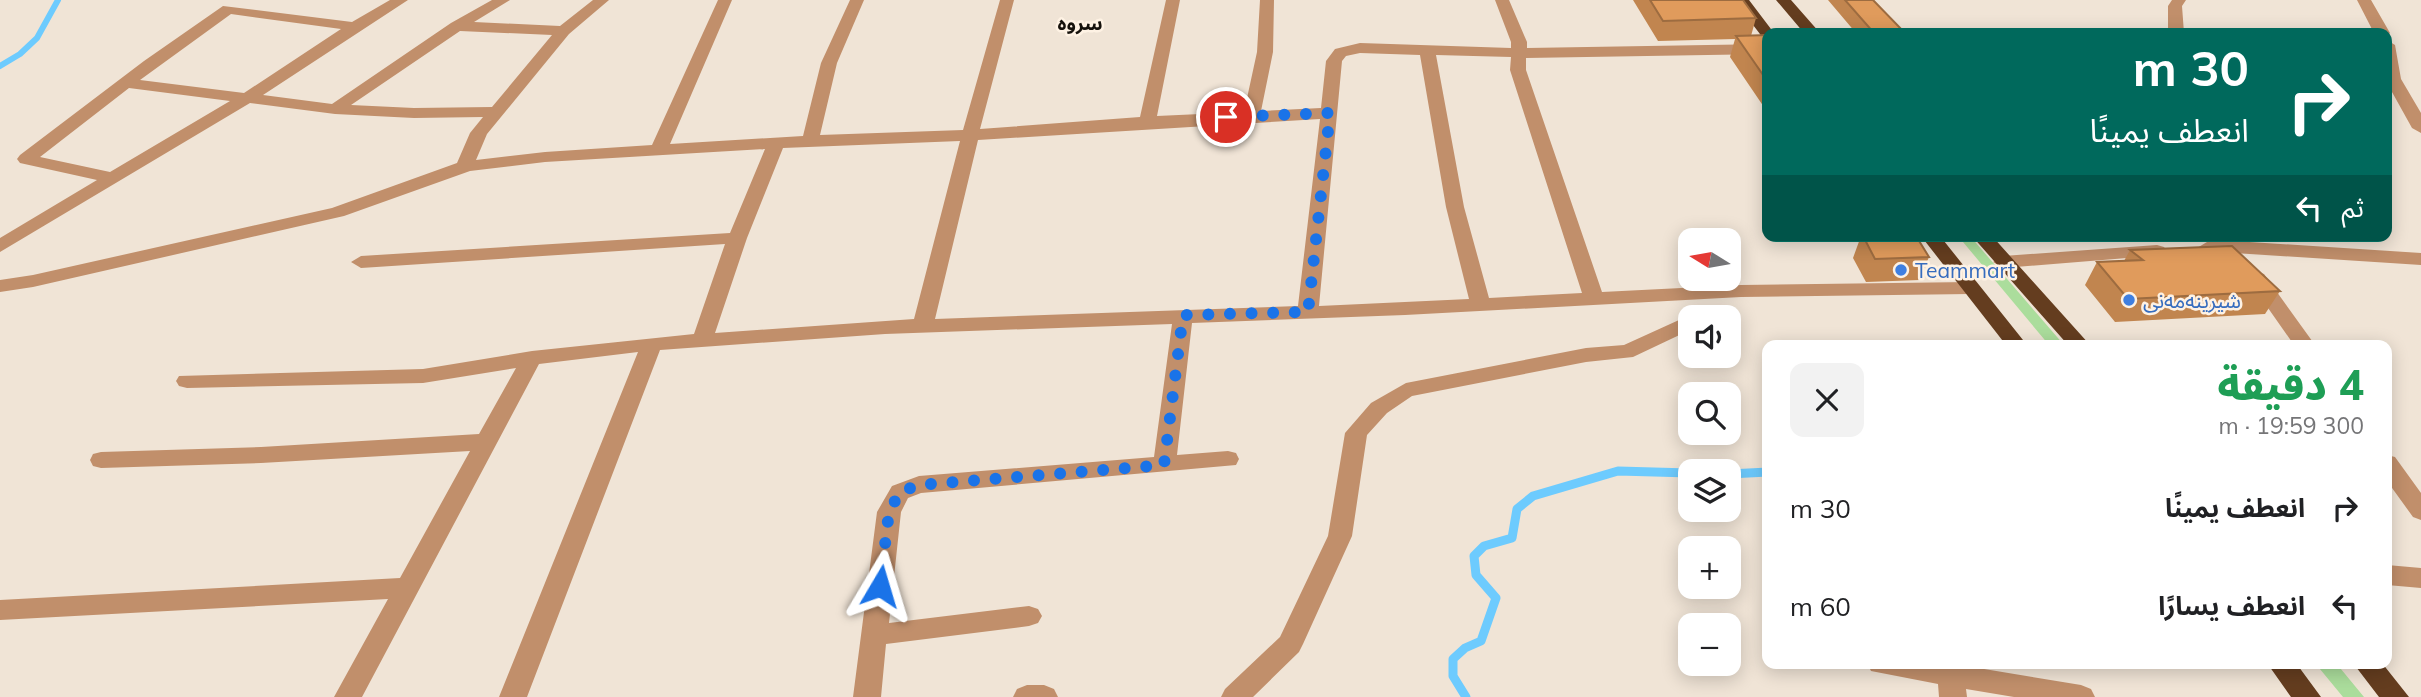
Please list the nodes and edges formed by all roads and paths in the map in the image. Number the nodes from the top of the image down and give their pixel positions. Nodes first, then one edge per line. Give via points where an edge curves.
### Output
1 (401, 0) edge
2 (503, 0) edge
3 (602, 0) edge
4 (725, 0) edge
5 (857, 0) edge
6 (1007, 0) edge
7 (1173, 0) edge
8 (1267, 0) edge
9 (1502, 0) edge
10 (1741, 0) edge
11 (1783, 0) edge
12 (2179, 0) edge
13 (2364, 0) edge
14 (454, 26) junction
15 (356, 27) junction
16 (1763, 28) edge
17 (1808, 28) edge
18 (2176, 28) edge
19 (2379, 28) edge
20 (564, 30) junction
21 (1762, 49) edge
22 (1427, 50) junction
23 (1519, 53) junction
24 (2392, 73) edge
25 (127, 83) junction
26 (250, 96) junction
27 (2415, 108) edge
28 (335, 109) junction
29 (496, 112) junction
30 (1330, 113) junction
31 (1252, 116) junction
32 (1147, 122) junction
33 (2421, 128) edge
34 (970, 135) junction
35 (810, 141) junction
36 (776, 144) junction
37 (658, 151) junction
38 (464, 167) junction
39 (111, 178) junction
40 (737, 237) junction
41 (1935, 242) edge
42 (1986, 242) edge
43 (2231, 242) edge
44 (0, 246) edge
45 (2421, 260) edge
46 (361, 262) dead end
47 (2003, 262) junction
48 (0, 286) edge
49 (1970, 288) junction
50 (1695, 293) junction
51 (1594, 298) junction
52 (1480, 304) junction
53 (1696, 305) edge
54 (1308, 312) junction
55 (1183, 315) junction
56 (923, 326) junction
57 (1678, 328) edge
58 (702, 340) junction
59 (2013, 340) edge
60 (2075, 340) edge
61 (2301, 340) edge
62 (652, 344) junction
63 (532, 358) junction
64 (187, 381) dead end
65 (486, 442) junction
66 (1228, 459) dead end
67 (101, 460) dead end
68 (1164, 465) junction
69 (2392, 470) edge
70 (2421, 511) edge
71 (2392, 575) edge
72 (2421, 578) edge
73 (405, 588) junction
74 (0, 610) edge
75 (1029, 616) dead end
76 (874, 635) junction
77 (1899, 669) edge
78 (2285, 669) edge
79 (2372, 669) edge
80 (1952, 686) edge
81 (348, 697) edge
82 (513, 697) edge
83 (867, 697) edge
84 (1027, 697) edge
85 (1044, 697) edge
86 (1235, 697) edge
87 (2081, 697) edge
88 (2307, 697) edge
89 (2395, 697) edge

1 - 15 street
2 - 14 street
3 - 20 street
4 - 37 street
5 - 35 street via 829,63
6 - 34 street
7 - 32 street
8 - 31 street via 1265,52
9 - 23 street
10 - 16 highway
11 - 17 highway
12 - 18 street
13 - 19 street
14 - 20 street
14 - 28 street
15 - 25 street via 228,9
15 - 26 street
20 - 29 street
21 - 23 street
22 - 23 street
22 - 30 street via 1341,51 1334,61
22 - 52 street via 1455,207
23 - 51 street via 1518,71
24 - 27 street
25 - 26 street
25 - 39 street via 26,159
26 - 28 street
26 - 39 street
27 - 33 street
28 - 29 street
29 - 38 street via 479,133
30 - 31 street
30 - 54 street
31 - 32 street
32 - 34 street
34 - 35 street
34 - 56 street
35 - 36 street
36 - 37 street
36 - 40 street
37 - 38 street
38 - 48 street via 337,212
39 - 44 street
40 - 46 street
40 - 58 street
41 - 49 highway
42 - 47 highway
43 - 45 street
43 - 47 street
43 - 61 street
47 - 60 highway
49 - 50 street
49 - 59 highway
50 - 51 street
50 - 53 street
51 - 52 street
52 - 54 street
54 - 55 street
55 - 56 street
55 - 68 street
56 - 58 street
57 - 86 street via 1626,352 1586,355 1405,390 1379,408 1356,433 1340,536 1290,644
58 - 62 street
62 - 63 street
62 - 82 street
63 - 64 street via 423,376
63 - 65 street
65 - 67 street
65 - 73 street
66 - 68 street
68 - 76 street via 919,485 900,492 889,512
69 - 70 street
71 - 72 street
73 - 74 street
73 - 81 street
75 - 76 street
76 - 83 street
77 - 80 street
78 - 88 highway
79 - 89 highway
80 - 87 street
84 - 85 street

